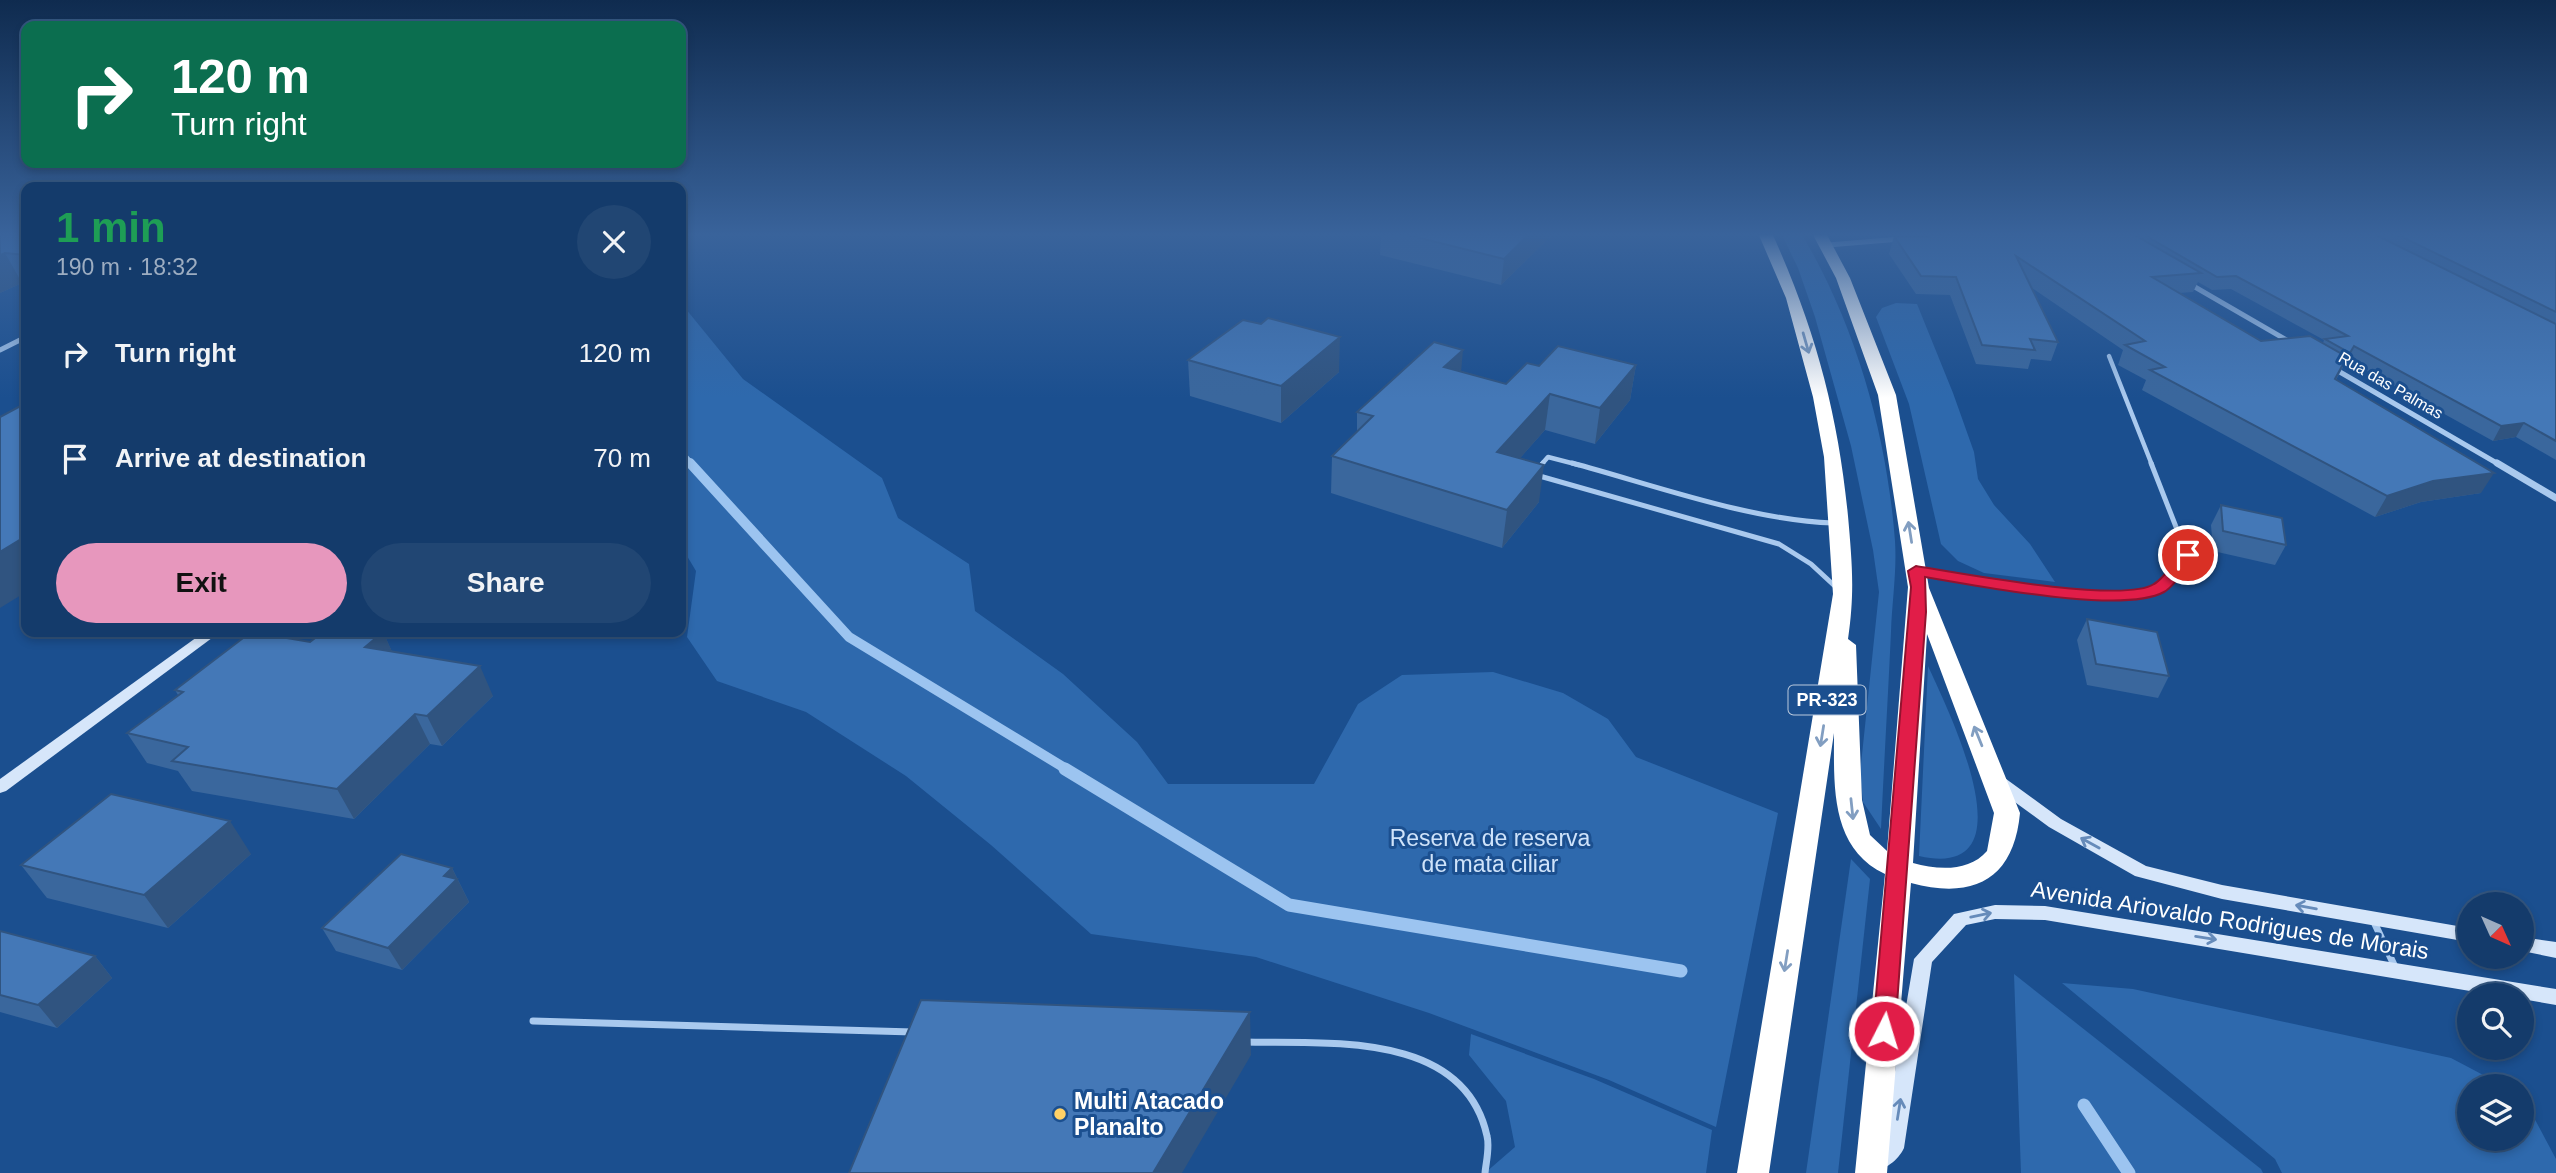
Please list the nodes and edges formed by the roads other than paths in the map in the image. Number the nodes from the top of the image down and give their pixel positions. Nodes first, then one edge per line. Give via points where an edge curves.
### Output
1 (1789, 288) edge
2 (1843, 288) edge
3 (2197, 288) edge
4 (21, 340) edge
5 (2294, 345) edge
6 (0, 350) edge
7 (2109, 356) dead end
8 (2330, 366) edge
9 (2556, 498) edge
10 (1836, 522) junction
11 (1918, 579) junction
12 (1844, 594) junction
13 (206, 637) edge
14 (1996, 779) junction
15 (0, 787) edge
16 (1899, 868) junction
17 (2373, 919) junction
18 (2457, 933) edge
19 (2534, 946) edge
20 (2556, 950) edge
21 (2395, 968) junction
22 (2556, 997) edge
23 (533, 1021) dead end
24 (922, 1032) edge
25 (1228, 1041) edge
26 (1871, 1170) edge
27 (1485, 1173) edge
28 (1753, 1173) edge

1 -> 10 highway, PR-323 via 1822,397 1833,457
11 -> 2 highway via 1887,395
3 - 5 street
4 - 6 street
7 - 11 lane via 2188,555 2160,588 2125,596
8 - 9 street, Rua das Palmas
10 - 12 highway, PR-323
10 - 12 lane via 1763,514 1548,457 1534,475 1779,544 1811,564
14 -> 11 highway
11 - 16 highway
12 -> 16 highway via 1852,821 1871,854
12 -> 28 highway, PR-323
13 - 15 street
14 - 16 highway via 2007,813 2004,848 1991,864 1958,880
17 -> 14 street, Avenida Ariovaldo Rodrigues de Morais via 2222,892 2141,871 2055,823
16 - 26 highway
17 - 18 street, Avenida Ariovaldo Rodrigues de Morais
17 - 21 lane
19 - 20 street
21 - 22 street, Avenida Ariovaldo Rodrigues de Morais
26 -> 21 street, Avenida Ariovaldo Rodrigues de Morais via 1893,1148 1923,959 1960,919 1995,912 2045,913
23 - 24 lane
25 - 27 lane via 1380,1045 1428,1062 1470,1093 1488,1137

